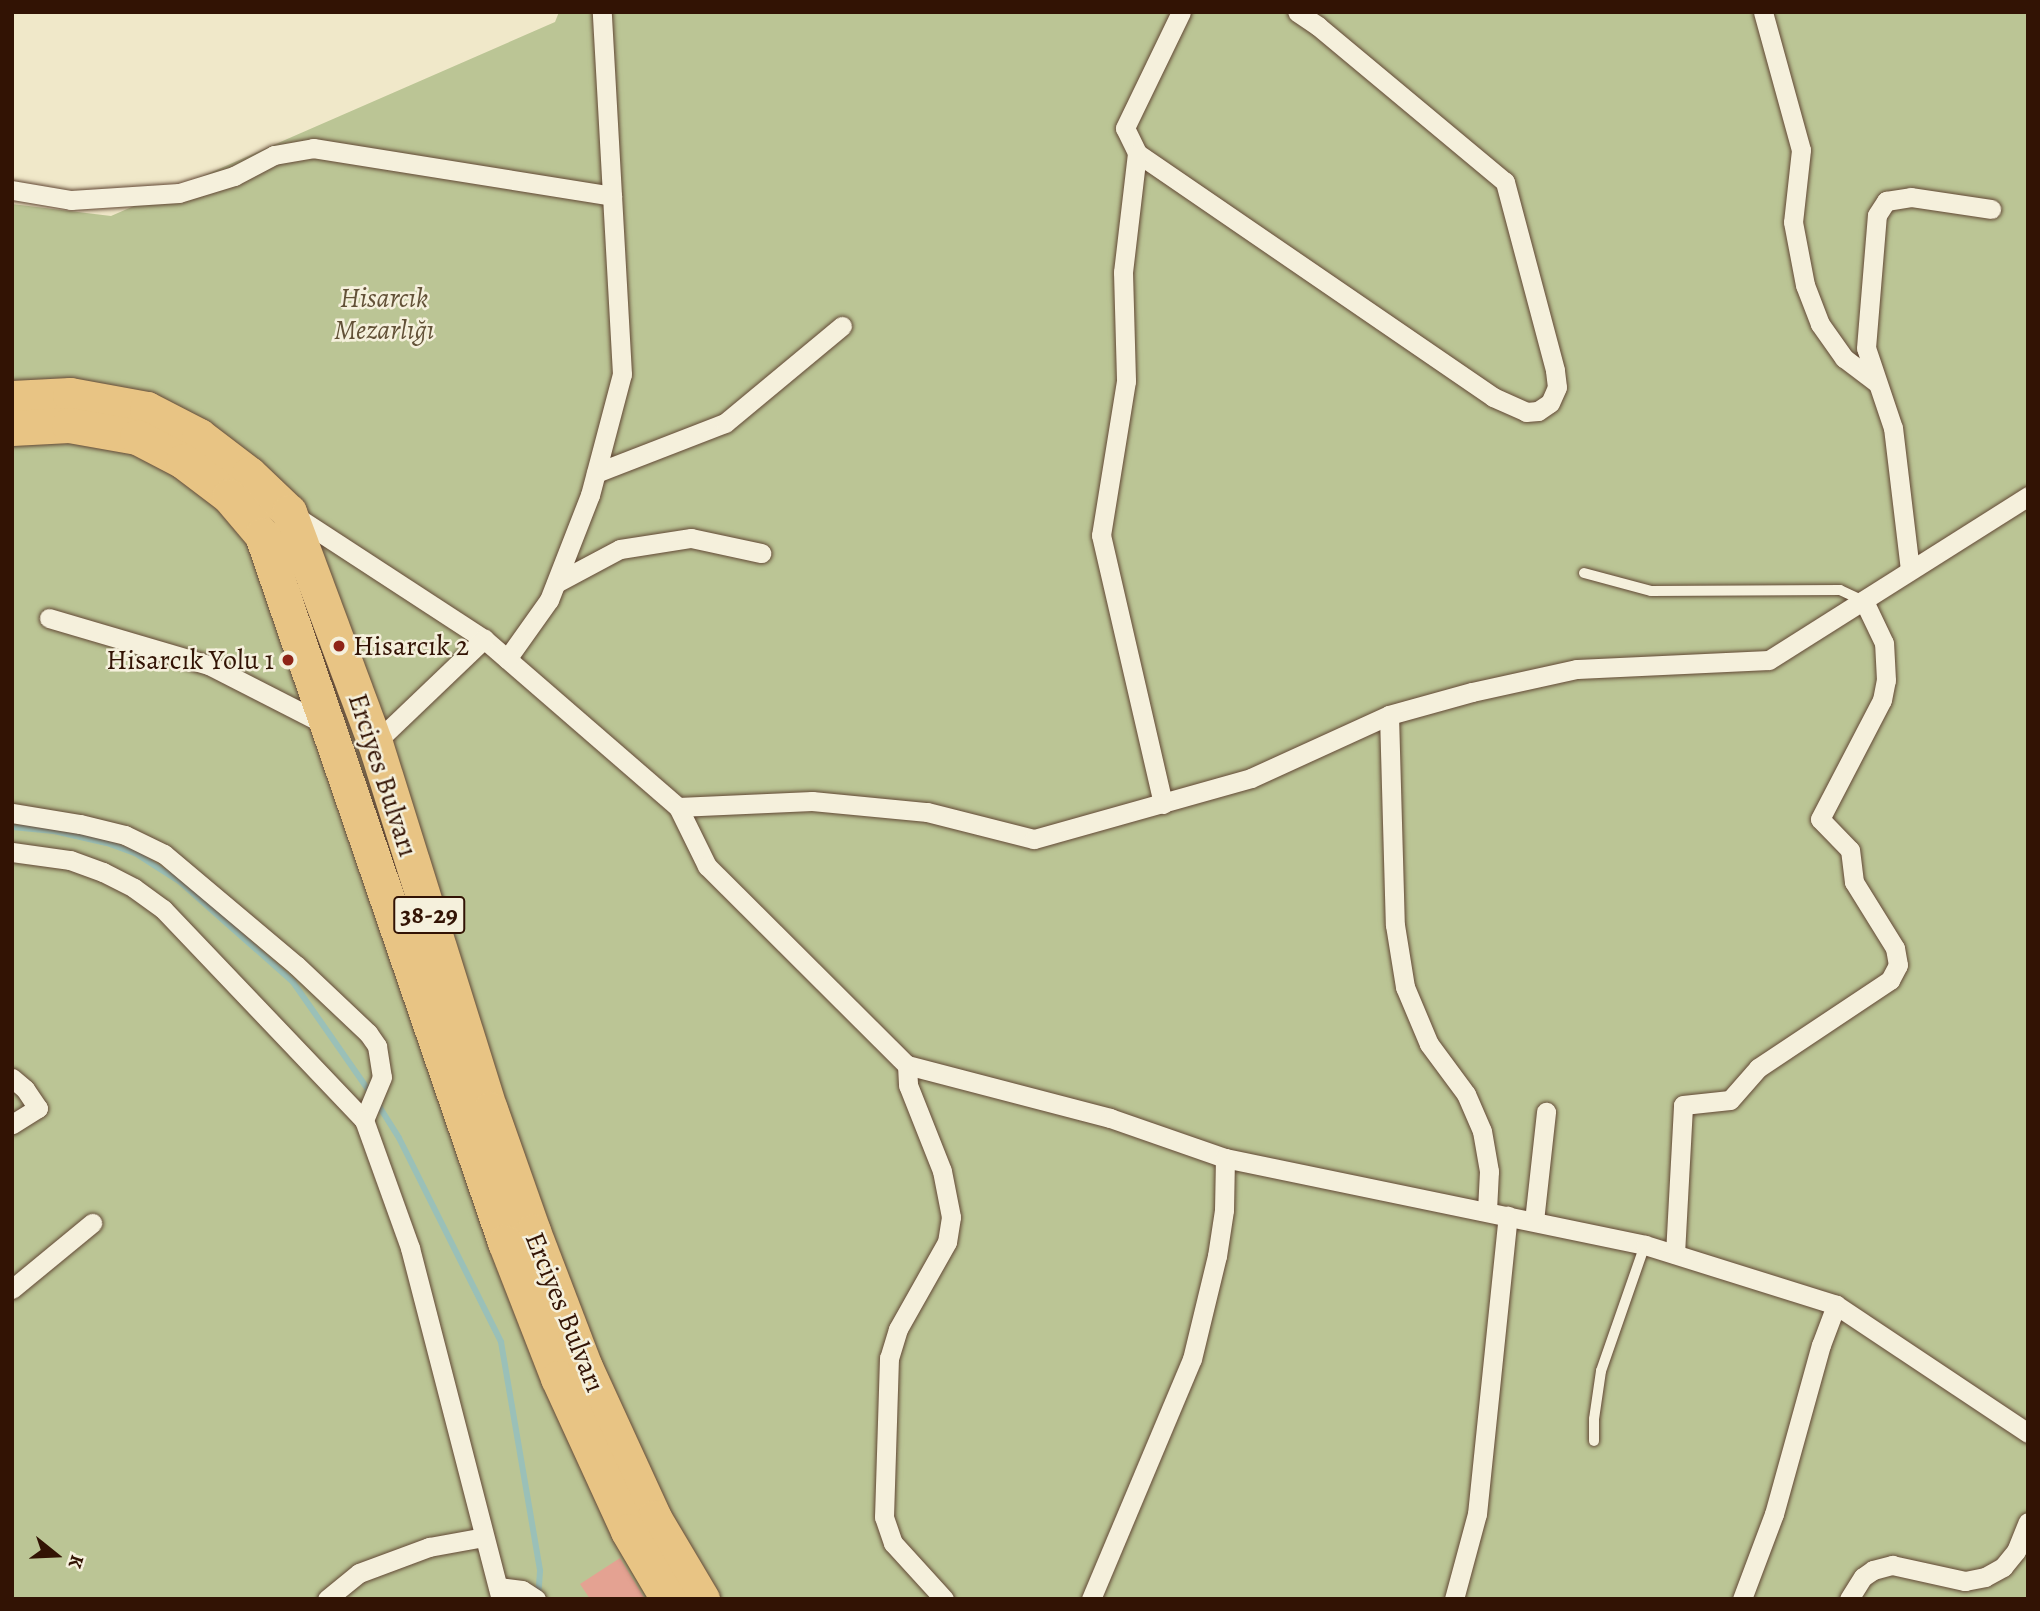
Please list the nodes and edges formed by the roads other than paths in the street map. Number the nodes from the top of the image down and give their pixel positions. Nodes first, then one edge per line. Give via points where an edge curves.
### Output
1 (602, 12) edge
2 (1181, 12) edge
3 (1297, 12) edge
4 (1763, 12) edge
5 (1137, 153) junction
6 (12, 190) edge
7 (612, 196) junction
8 (1991, 209) dead end
9 (842, 326) dead end
10 (1877, 383) junction
11 (12, 398) edge
12 (12, 428) edge
13 (596, 472) junction
14 (2028, 496) edge
15 (289, 512) junction
16 (761, 553) dead end
17 (1910, 570) junction
18 (1584, 573) dead end
19 (556, 583) junction
20 (1864, 601) junction
21 (48, 618) dead end
22 (484, 639) junction
23 (506, 659) junction
24 (1389, 715) junction
25 (330, 727) junction
26 (375, 743) junction
27 (1163, 804) junction
28 (678, 807) junction
29 (12, 813) edge
30 (12, 852) edge
31 (907, 1065) junction
32 (12, 1078) edge
33 (1546, 1112) dead end
34 (367, 1115) junction
35 (12, 1124) edge
36 (1225, 1158) junction
37 (1487, 1211) junction
38 (1508, 1216) junction
39 (1534, 1221) junction
40 (92, 1223) dead end
41 (1645, 1245) junction
42 (1675, 1254) junction
43 (12, 1289) edge
44 (1836, 1304) junction
45 (2028, 1433) edge
46 (1594, 1441) dead end
47 (2028, 1522) edge
48 (484, 1537) junction
49 (499, 1593) edge
50 (533, 1596) edge
51 (327, 1599) edge
52 (668, 1599) edge
53 (702, 1599) edge
54 (944, 1599) edge
55 (1091, 1599) edge
56 (1454, 1599) edge
57 (1742, 1599) edge
58 (1849, 1599) edge

1 - 7 street
2 - 5 street via 1125,128
3 - 5 street via 1505,182 1555,370 1556,387 1550,403 1526,412 1493,397
4 - 10 street via 1801,150 1793,222 1805,285 1820,324 1844,358
5 - 27 street via 1122,272 1126,381 1101,536
6 - 7 street via 71,200 179,193 234,176 274,155 313,148
7 - 13 street via 622,374
8 - 10 street via 1911,197 1886,201 1880,207 1866,348
9 - 13 street via 725,423
10 - 17 street via 1893,428
11 - 15 highway, Erciyes Bulvarı / 38-29 via 70,395 147,410 199,436
12 - 25 highway, Erciyes Bulvarı / 38-29 via 69,425 136,437 183,461 229,496 262,535
13 - 19 street
14 - 17 street
15 - 22 street
15 - 26 highway, Erciyes Bulvarı / 38-29
16 - 19 street via 691,538 620,549
17 - 20 street
18 - 20 lane via 1651,592 1840,590
19 - 23 street via 550,600
20 - 24 street via 1769,660 1577,669
20 - 42 street via 1884,643 1882,700 1820,819 1850,849 1854,882 1895,948 1898,965 1890,979 1758,1068 1730,1100 1683,1105
21 - 25 street via 209,665
22 - 23 street
22 - 26 street
23 - 28 street
24 - 27 street via 1251,778
24 - 37 street via 1395,925 1405,987 1429,1044 1466,1094 1482,1131 1489,1171
25 - 52 highway, Erciyes Bulvarı / 38-29 via 515,1266 558,1378 628,1531
26 - 53 highway, Erciyes Bulvarı / 38-29 via 533,1231 585,1367 654,1518
27 - 28 street via 1034,839 927,812 812,801
28 - 31 street via 707,866
29 - 34 street via 125,835 164,854 296,965 368,1033 381,1060 379,1090
30 - 34 street via 70,860 103,872 163,909
31 - 36 street via 1110,1118
31 - 54 street via 908,1085 942,1171 951,1217 947,1242 898,1329 889,1358 884,1517 894,1543
32 - 35 street via 38,1108
33 - 39 street
34 - 48 street via 410,1248
36 - 37 street
36 - 55 street via 1217,1256 1192,1359
37 - 38 street
38 - 39 street
38 - 56 street via 1477,1514
39 - 41 street
40 - 43 street
41 - 42 street
41 - 46 lane via 1601,1371
42 - 44 street
44 - 45 street
44 - 57 street via 1774,1514
47 - 58 street via 2016,1551 2003,1567 1985,1577 1965,1581 1904,1566 1883,1566 1863,1577
48 - 49 street
48 - 51 street via 429,1547 359,1573
49 - 50 street

